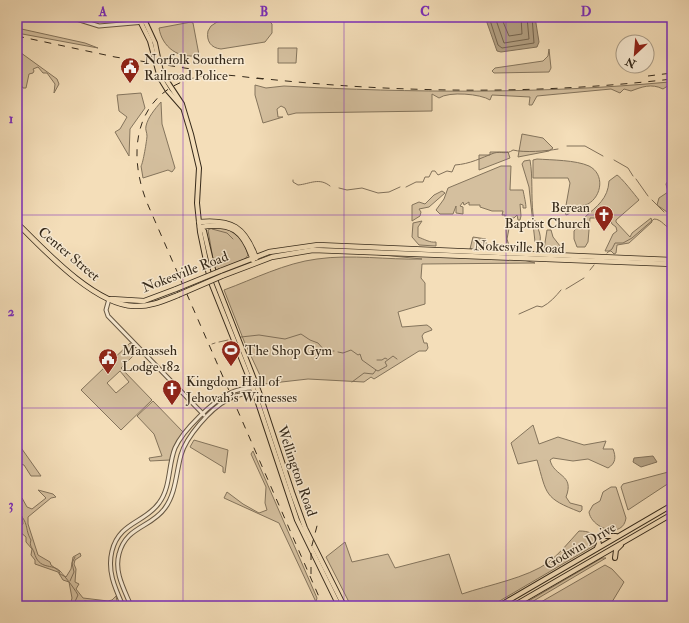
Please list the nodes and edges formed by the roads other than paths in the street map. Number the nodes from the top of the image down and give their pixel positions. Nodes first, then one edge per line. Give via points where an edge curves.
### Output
1 (70, 17) edge
2 (138, 17) edge
3 (143, 17) edge
4 (140, 22) junction
5 (145, 22) junction
6 (182, 107) junction
7 (17, 223) edge
8 (200, 224) junction
9 (490, 254) junction
10 (255, 260) junction
11 (672, 260) edge
12 (672, 264) edge
13 (221, 274) junction
14 (109, 299) junction
15 (253, 390) junction
16 (259, 390) junction
17 (203, 415) junction
18 (206, 418) junction
19 (672, 505) edge
20 (672, 514) edge
21 (622, 534) junction
22 (606, 536) dead end
23 (597, 537) dead end
24 (624, 541) junction
25 (597, 549) junction
26 (615, 558) dead end
27 (123, 606) edge
28 (131, 606) edge
29 (339, 606) edge
30 (344, 606) edge
31 (499, 606) edge
32 (513, 606) edge

1 - 4 street via 99,26
2 - 4 main road, Wellington Road
3 - 5 main road, Wellington Road
4 - 5 street
4 - 6 main road, Wellington Road via 150,41 160,78
5 - 6 main road, Wellington Road via 155,43 158,64 163,76 180,99
6 - 8 main road, Wellington Road via 199,168 197,203
7 - 14 highway, Center Street via 70,273
8 - 10 highway via 222,221 237,227 247,238
8 - 15 main road, Wellington Road via 203,255 210,280
8 - 16 main road, Wellington Road via 224,305
9 - 10 highway, Nokesville Road via 313,250
9 - 11 highway, Nokesville Road
9 - 12 highway, Nokesville Road
10 - 13 highway, Nokesville Road
13 - 14 highway, Nokesville Road, bridge via 144,301
13 - 14 highway, Nokesville Road, bridge via 158,303 137,306 117,304
14 - 17 street via 106,308 108,316
15 - 16 street
15 - 17 street via 241,389 230,393 219,399
15 - 18 street via 228,400
15 - 29 main road, Wellington Road via 297,520
16 - 30 main road, Wellington Road via 303,522
17 - 18 street
17 - 27 street via 183,435 176,448 160,502 151,512 127,526 114,544 110,572
18 - 28 street via 185,445 169,502 156,518 131,533 120,550 118,571
19 - 21 main road, Godwin Drive
20 - 24 main road, Godwin Drive
21 - 22 main road
21 - 25 main road, Godwin Drive
23 - 25 main road
24 - 26 main road via 616,550
24 - 32 main road, Godwin Drive
25 - 31 main road, Godwin Drive

